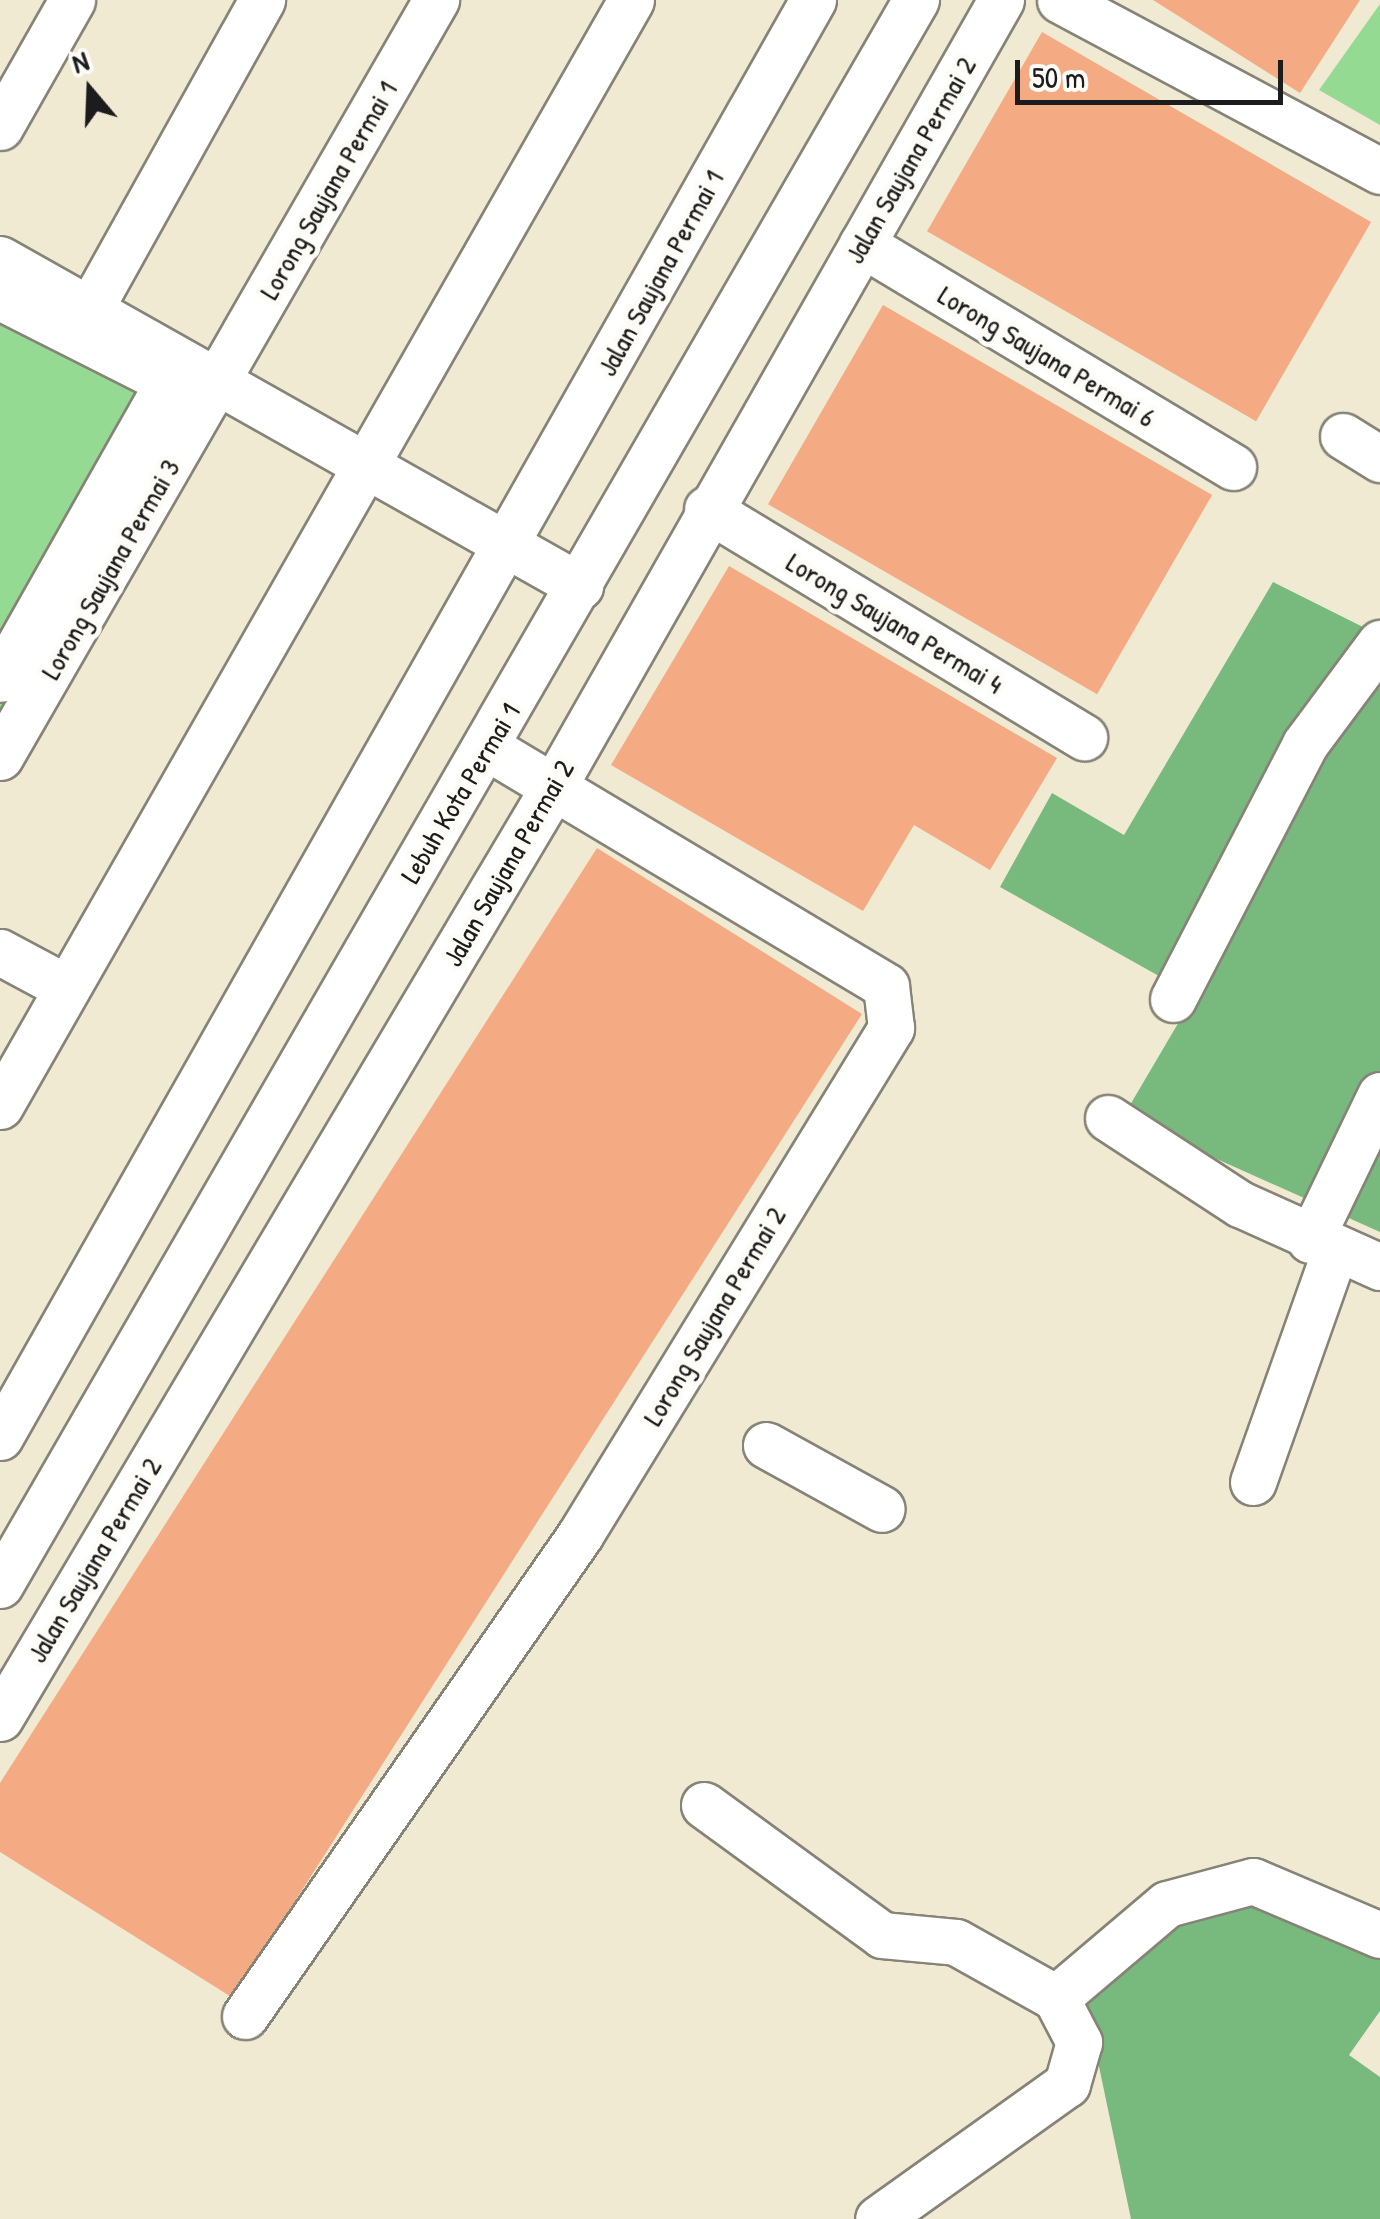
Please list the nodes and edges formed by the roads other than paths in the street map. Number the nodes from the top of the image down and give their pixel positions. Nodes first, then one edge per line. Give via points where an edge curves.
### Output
1 (72, 0) edge
2 (262, 0) edge
3 (436, 0) edge
4 (631, 0) edge
5 (813, 0) edge
6 (916, 0) edge
7 (1001, 0) edge
8 (1060, 0) edge
9 (0, 127) edge
10 (1380, 171) edge
11 (862, 244) junction
12 (0, 259) edge
13 (0, 298) edge
14 (90, 309) junction
15 (220, 380) junction
16 (370, 467) junction
17 (1233, 467) dead end
18 (706, 509) junction
19 (507, 546) junction
20 (580, 586) junction
21 (1380, 643) edge
22 (0, 679) edge
23 (1084, 737) dead end
24 (488, 748) junction
25 (0, 757) edge
26 (554, 786) junction
27 (0, 952) edge
28 (67, 988) junction
29 (1174, 999) dead end
30 (1380, 1095) edge
31 (0, 1106) edge
32 (1108, 1118) dead end
33 (1322, 1245) junction
34 (1380, 1266) edge
35 (0, 1437) edge
36 (766, 1445) dead end
37 (1253, 1482) dead end
38 (882, 1509) dead end
39 (0, 1585) edge
40 (0, 1718) edge
41 (704, 1805) dead end
42 (1380, 1936) edge
43 (1056, 1998) junction
44 (245, 2016) dead end
45 (878, 2219) edge

1 - 9 street
2 - 14 street
3 - 15 street, Lorong Saujana Permai 1
4 - 16 street
5 - 19 street, Jalan Saujana Permai 1
6 - 20 street, Lebuh Kota Permai 1
7 - 11 street, Jalan Saujana Permai 2
8 - 10 street
11 - 17 street, Lorong Saujana Permai 6
11 - 18 street, Jalan Saujana Permai 2
12 - 14 street
13 - 22 street via 168,382
14 - 15 street
15 - 16 street
15 - 25 street, Lorong Saujana Permai 3
16 - 19 street
16 - 28 street
18 - 23 street, Lorong Saujana Permai 4
18 - 26 street, Jalan Saujana Permai 2
19 - 20 street
19 - 35 street
20 - 24 street, Lebuh Kota Permai 1
21 - 29 street via 1305,744
24 - 26 street, Lorong Saujana Permai 2
24 - 39 street, Lebuh Kota Permai 1
26 - 40 street, Jalan Saujana Permai 2
26 - 44 street, Lorong Saujana Permai 2 via 886,986 891,1028 580,1535
27 - 28 street
28 - 31 street
30 - 33 street
32 - 33 street via 1240,1204
33 - 34 street
33 - 37 street
36 - 38 street
41 - 43 street via 882,1934 956,1942
42 - 43 street via 1253,1881 1167,1904
43 - 45 street via 1079,2042 1067,2084

